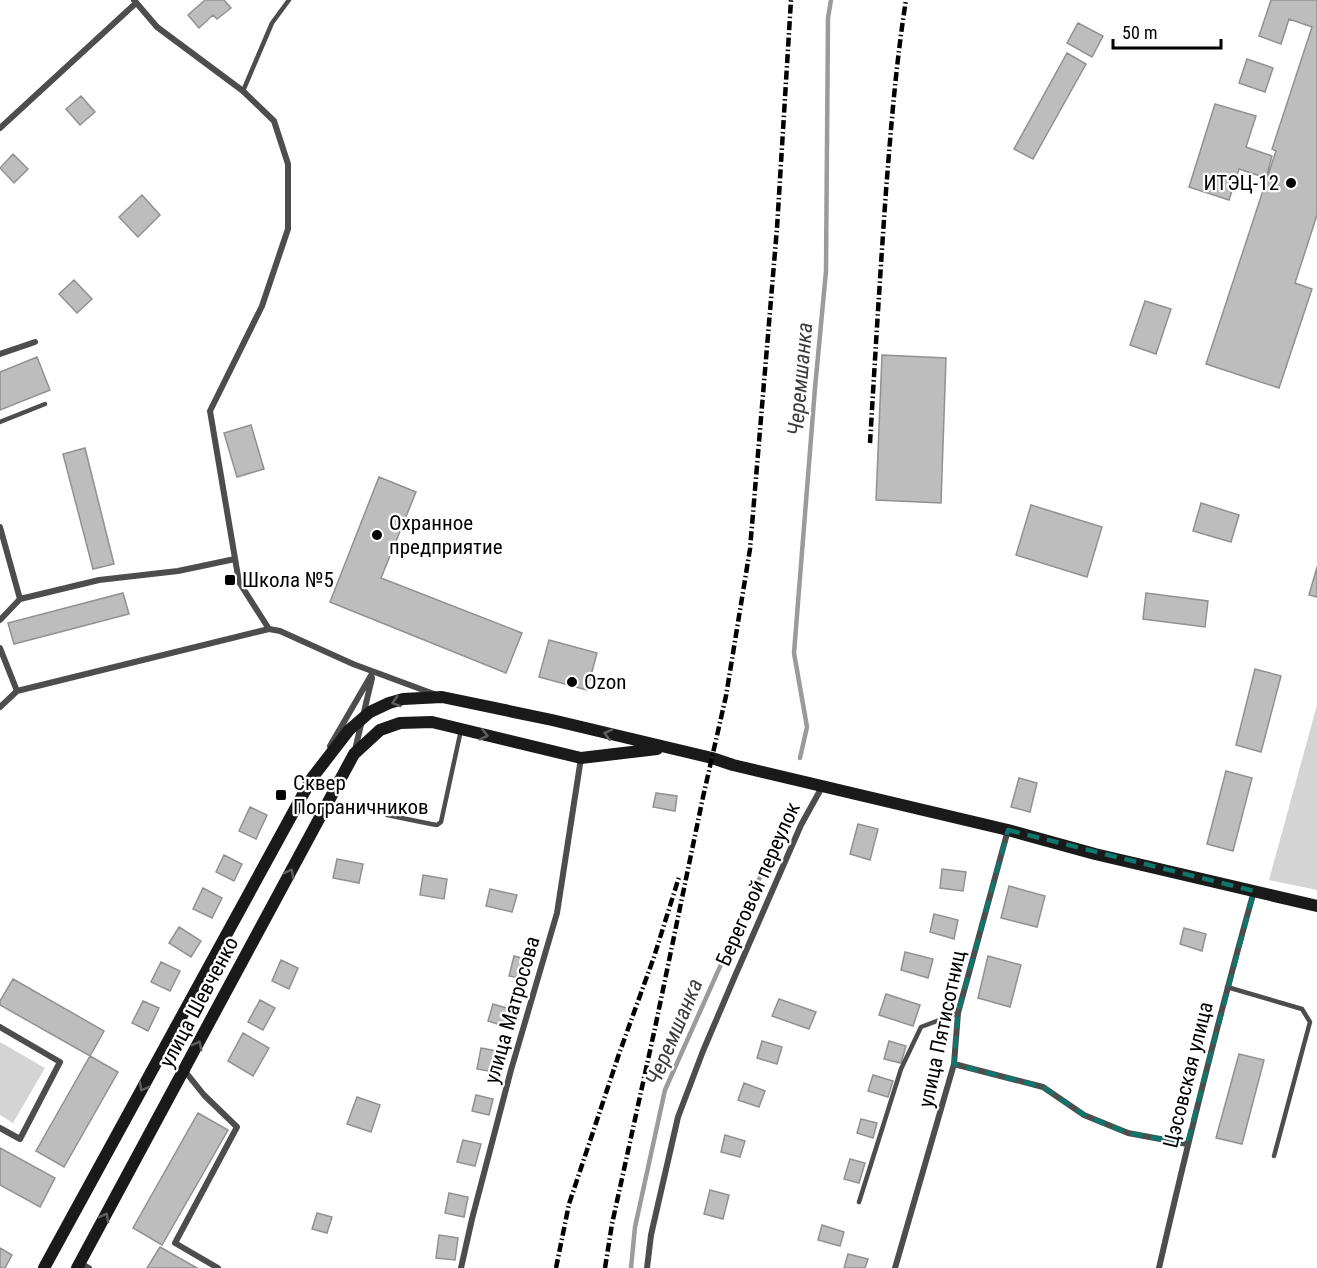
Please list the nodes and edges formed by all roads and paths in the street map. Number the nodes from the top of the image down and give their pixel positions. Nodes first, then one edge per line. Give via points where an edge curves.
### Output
1 (289, 0) edge
2 (135, 1) edge
3 (243, 91) junction
4 (0, 128) edge
5 (35, 342) dead end
6 (0, 354) edge
7 (45, 404) dead end
8 (0, 422) edge
9 (0, 527) edge
10 (235, 559) junction
11 (20, 599) junction
12 (0, 620) edge
13 (269, 629) junction
14 (0, 648) edge
15 (373, 672) junction
16 (17, 691) junction
17 (442, 697) junction
18 (0, 707) edge
19 (461, 730) junction
20 (664, 748) junction
21 (354, 754) junction
22 (581, 758) junction
23 (312, 778) junction
24 (817, 786) junction
25 (387, 815) dead end
26 (1008, 830) junction
27 (1254, 891) junction
28 (1317, 906) edge
29 (1227, 987) junction
30 (958, 1013) junction
31 (0, 1027) edge
32 (954, 1064) junction
33 (184, 1070) junction
34 (0, 1128) edge
35 (1187, 1144) junction
36 (1274, 1156) dead end
37 (859, 1202) dead end
38 (82, 1266) edge
39 (44, 1268) edge
40 (218, 1268) edge
41 (461, 1268) edge
42 (647, 1268) edge
43 (895, 1268) edge
44 (1159, 1268) edge

1 - 3 lane via 272,23
2 - 3 street via 157,27
2 - 4 street
3 - 10 street via 274,121 288,164 288,229 262,306 210,411
5 - 6 street
7 - 8 lane
9 - 11 street
10 - 11 street via 178,571 99,580
10 - 13 street via 239,582
11 - 12 street
13 - 15 street
13 - 16 street
14 - 16 street
15 - 17 street
15 - 21 street
15 - 23 street
16 - 18 street
20 -> 17 main road, улица Шевченко
17 -> 23 main road, улица Шевченко via 403,699 370,712 349,730
19 - 21 main road, улица Шевченко via 432,722 400,723 380,730
19 -> 22 main road, улица Шевченко
19 - 25 lane via 441,822 437,825
20 - 22 main road
20 - 24 main road, улица Шевченко
33 -> 21 main road, улица Шевченко
22 - 41 street, улица Матросова via 557,913 511,1070
23 -> 39 main road, улица Шевченко
24 - 26 main road, улица Шевченко
24 - 42 street, Береговой переулок via 678,1117
26 - 27 main road, улица Шевченко
26 - 30 street, улица Пятисотниц
27 - 28 main road, улица Шевченко
27 - 29 street, Цэсовская улица
29 - 35 street, Цэсовская улица
29 - 36 lane via 1302,1009 1310,1022
30 - 32 street, улица Пятисотниц
30 - 37 lane via 921,1027 901,1069
31 - 34 street via 60,1062 20,1139
32 - 35 street via 1043,1087 1084,1115 1128,1133
32 - 43 street, улица Пятисотниц
38 -> 33 main road, улица Шевченко
33 - 40 street via 237,1127 175,1243
35 - 44 street, Цэсовская улица

